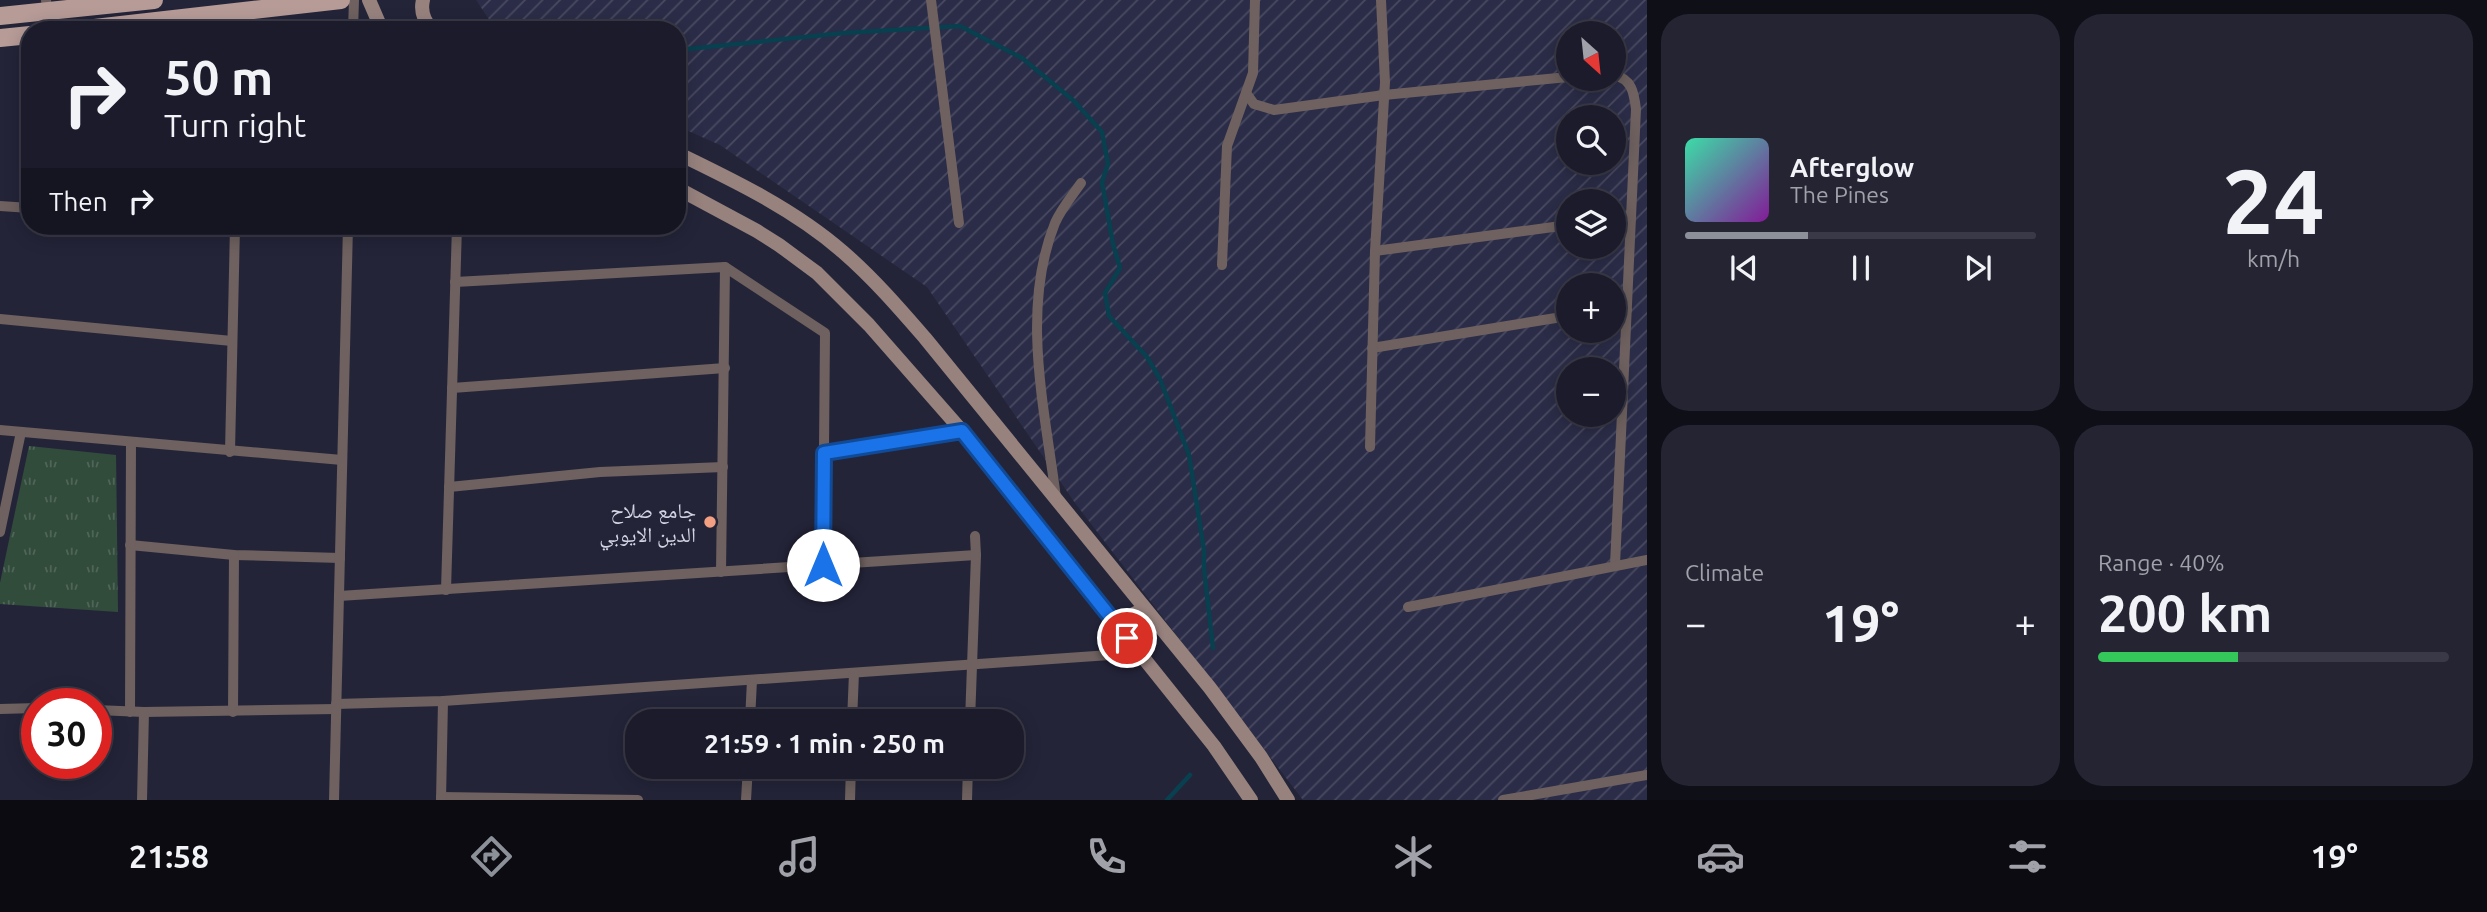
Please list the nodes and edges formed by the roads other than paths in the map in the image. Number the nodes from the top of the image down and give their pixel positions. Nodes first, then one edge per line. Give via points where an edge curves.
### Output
1 (154, 0) edge
2 (341, 0) edge
3 (354, 0) edge
4 (369, 0) edge
5 (422, 0) edge
6 (931, 0) edge
7 (1255, 0) edge
8 (1381, 0) edge
9 (47, 5) edge
10 (0, 16) edge
11 (235, 21) edge
12 (353, 21) edge
13 (378, 21) edge
14 (425, 21) edge
15 (21, 36) edge
16 (0, 38) edge
17 (1556, 78) edge
18 (1626, 80) edge
19 (1246, 93) junction
20 (1384, 95) junction
21 (686, 158) edge
22 (1080, 183) dead end
23 (686, 193) edge
24 (0, 206) edge
25 (21, 207) edge
26 (1626, 216) edge
27 (1629, 216) junction
28 (959, 222) dead end
29 (1556, 227) edge
30 (235, 235) edge
31 (348, 235) edge
32 (457, 235) edge
33 (1375, 251) junction
34 (1222, 265) dead end
35 (725, 267) junction
36 (455, 282) junction
37 (1628, 310) joint
38 (1556, 318) edge
39 (0, 319) edge
40 (233, 341) junction
41 (1372, 348) junction
42 (724, 368) junction
43 (452, 388) junction
44 (0, 430) edge
45 (962, 431) junction
46 (21, 432) junction
47 (131, 442) junction
48 (1370, 447) dead end
49 (230, 452) junction
50 (824, 453) junction
51 (342, 460) junction
52 (723, 467) junction
53 (449, 488) junction
54 (1056, 499) junction
55 (0, 532) edge
56 (975, 537) dead end
57 (130, 545) junction
58 (234, 555) junction
59 (976, 555) junction
60 (340, 558) junction
61 (1647, 560) edge
62 (823, 565) junction
63 (1615, 565) junction
64 (722, 572) junction
65 (446, 590) junction
66 (339, 596) junction
67 (1408, 607) dead end
68 (1144, 609) junction
69 (1115, 623) junction
70 (1139, 653) junction
71 (972, 665) junction
72 (854, 673) junction
73 (752, 680) junction
74 (443, 701) junction
75 (336, 706) junction
76 (21, 708) edge
77 (0, 709) edge
78 (751, 709) edge
79 (852, 709) edge
80 (970, 709) edge
81 (112, 711) edge
82 (130, 712) junction
83 (144, 712) junction
84 (233, 712) junction
85 (1647, 775) edge
86 (748, 779) edge
87 (851, 779) edge
88 (968, 779) edge
89 (441, 799) edge
90 (142, 800) edge
91 (334, 800) edge
92 (638, 800) edge
93 (747, 800) edge
94 (850, 800) edge
95 (967, 800) edge
96 (1251, 800) edge
97 (1288, 800) edge
98 (1503, 800) edge

1 - 9 main road
2 - 11 main road
3 - 12 street
4 - 13 street
5 - 14 street
6 - 28 street
7 - 19 street via 1253,73
8 - 20 street
9 - 10 main road
15 - 16 main road
17 - 20 street
18 - 27 street via 1636,109
19 - 20 street via 1254,104 1274,110
19 - 34 street via 1227,146
20 - 33 street
21 - 54 street via 777,206 860,267 925,338
22 - 54 street via 1056,222 1044,262 1036,331
23 - 45 street via 757,231 817,273
24 - 25 street
26 - 27 street
27 - 37 street
29 - 33 street
30 - 40 street
31 - 51 street
32 - 36 street
33 - 41 street
35 - 36 street
35 - 42 street
35 - 50 street via 825,333
36 - 43 street
37 - 63 street
38 - 41 street
39 - 40 street
40 - 49 street
41 - 48 street
42 - 43 street
42 - 52 street
43 - 53 street
44 - 46 street
45 - 50 street
45 - 69 street
46 - 47 street
46 - 55 street
47 - 49 street
47 - 57 street
49 - 51 street
50 - 62 street
51 - 60 street
52 - 53 street via 600,472
52 - 64 street
53 - 65 street
54 - 68 street
56 - 59 street
57 - 58 street
57 - 82 street
58 - 60 street
58 - 84 street
59 - 62 street
59 - 71 street
60 - 66 street
61 - 63 street
62 - 64 street
63 - 67 street
64 - 65 street
65 - 66 street
66 - 75 street
68 - 69 street
68 - 97 street via 1239,725
69 - 70 street
70 - 71 street
70 - 96 street
71 - 72 street
71 - 80 street
72 - 73 street
72 - 79 street
73 - 74 street
73 - 78 street
74 - 75 street
74 - 89 street
75 - 84 street
75 - 91 street
76 - 77 street
81 - 82 street
82 - 83 street
83 - 84 street
83 - 90 street
85 - 98 street
86 - 93 street
87 - 94 street
88 - 95 street
89 - 92 street

